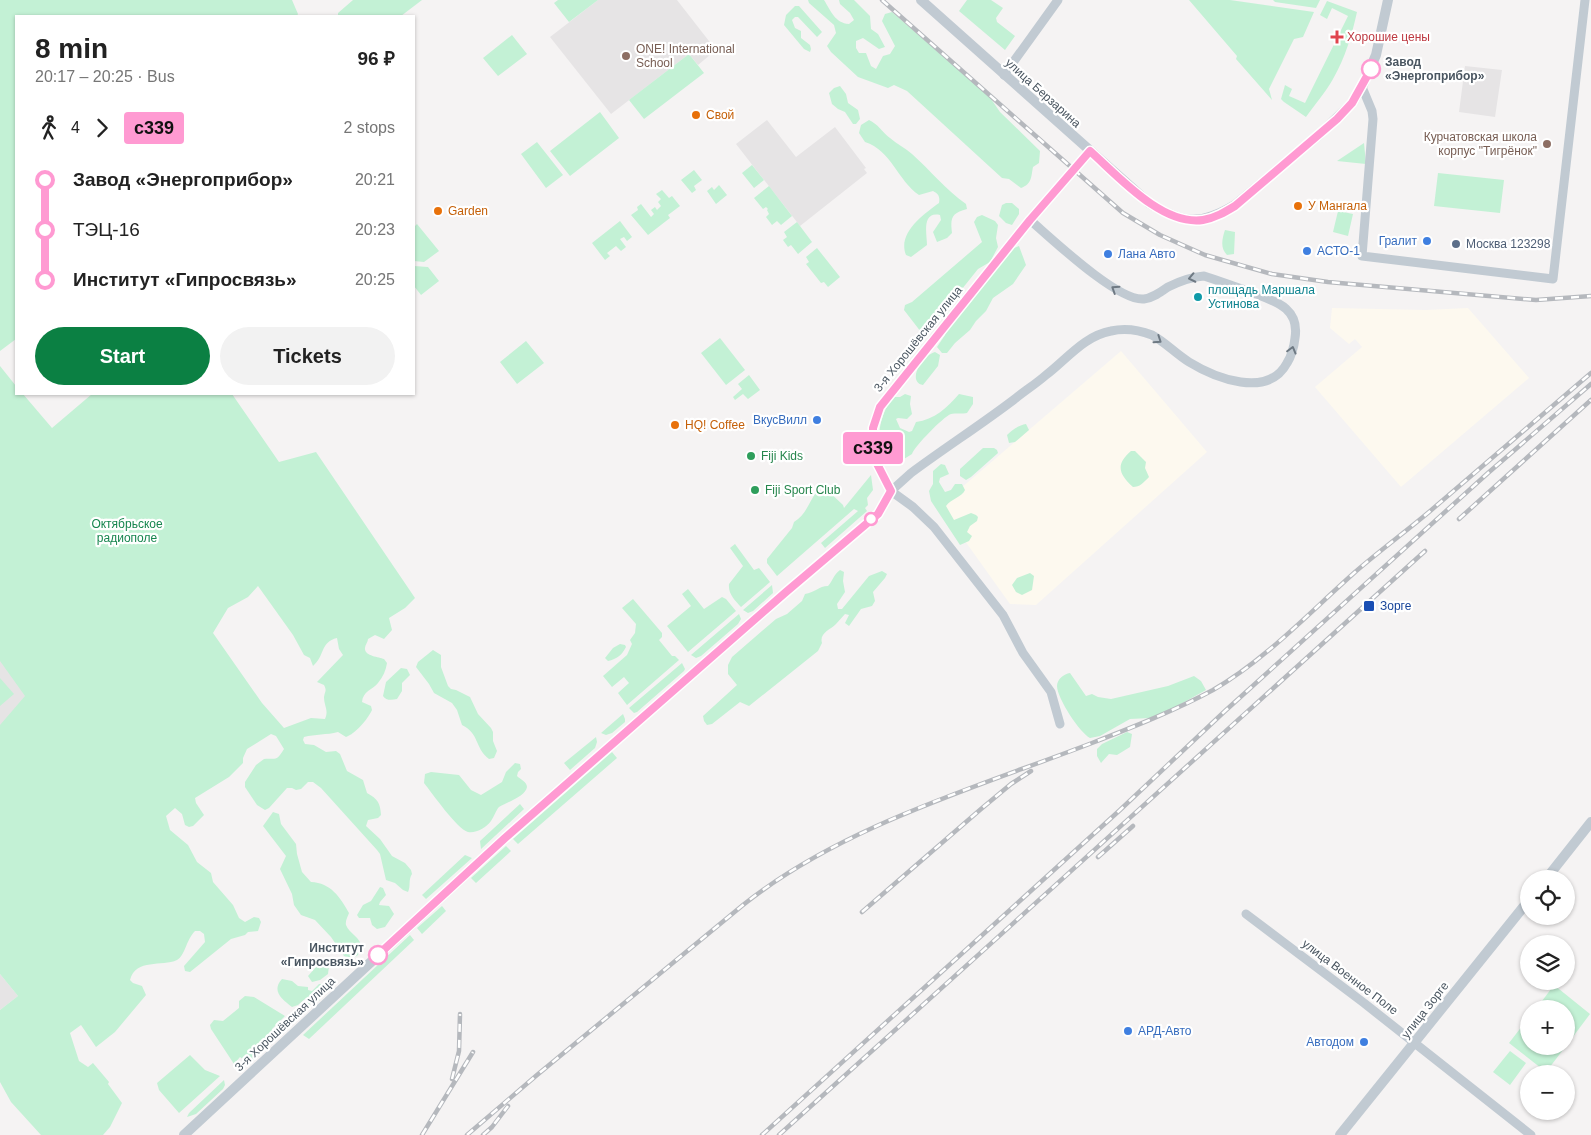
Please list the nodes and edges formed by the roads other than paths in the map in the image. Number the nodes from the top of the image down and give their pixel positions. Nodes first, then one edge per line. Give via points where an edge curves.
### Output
1 (921, 0) edge
2 (1058, 0) edge
3 (1388, 0) edge
4 (1585, 0) edge
5 (1004, 75) junction
6 (1362, 87) junction
7 (1090, 151) junction
8 (1030, 220) junction
9 (891, 491) junction
10 (1060, 724) dead end
11 (1591, 822) edge
12 (1553, 870) edge
13 (1520, 911) edge
14 (1246, 914) dead end
15 (1415, 1042) junction
16 (184, 1135) edge
17 (1340, 1135) edge
18 (1531, 1135) edge

1 - 5 street, улица Берзарина
2 - 5 street
3 - 6 street, улица Берзарина via 1376,55
4 - 6 street via 1553,279 1362,256 1373,119
5 - 7 street, улица Берзарина
6 - 7 street, улица Берзарина via 1337,119 1235,206 1203,220 1185,220 1166,214
7 - 8 street, 3-я Хорошёвская улица
8 - 9 street, 3-я Хорошёвская улица via 880,407 873,428 873,456
9 -> 8 street via 1097,335 1128,329 1153,336 1205,370 1228,379 1252,382 1271,379 1284,369 1290,358 1296,335 1293,317 1274,300 1204,276 1182,280 1145,299 1134,298 1100,279
9 - 10 street via 934,527 1003,615 1023,653 1051,692
9 - 16 street, 3-я Хорошёвская улица via 878,514 505,838
11 - 12 street
13 - 15 street, улица Зорге
14 - 15 street, улица Военное Поле
15 - 17 street, улица Зорге
15 - 18 street, улица Военное Поле

